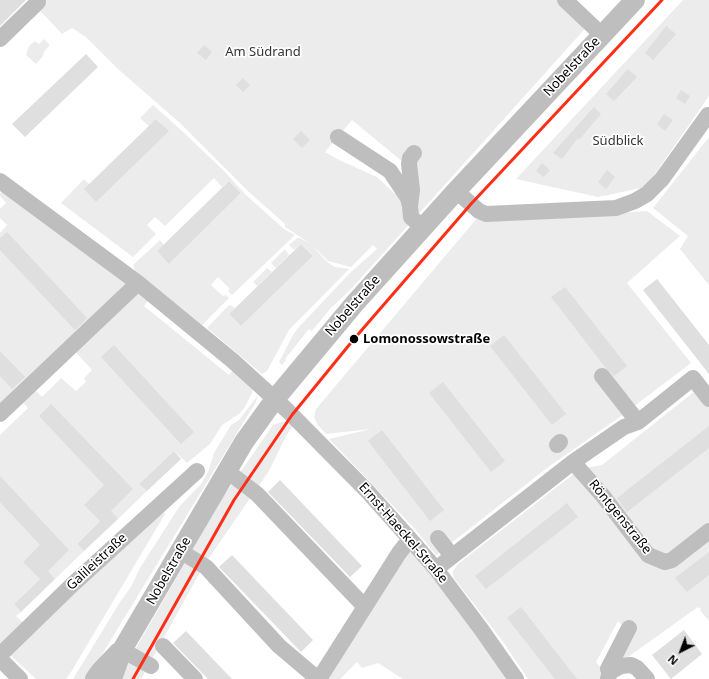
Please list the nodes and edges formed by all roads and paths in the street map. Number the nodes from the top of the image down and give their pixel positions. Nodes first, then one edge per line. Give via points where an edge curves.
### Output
1 (565, 0) edge
2 (635, 0) edge
3 (38, 2) dead end
4 (602, 35) junction
5 (0, 39) edge
6 (708, 115) dead end
7 (338, 137) dead end
8 (414, 153) dead end
9 (0, 181) edge
10 (456, 191) junction
11 (410, 206) junction
12 (423, 228) junction
13 (138, 283) junction
14 (602, 376) dead end
15 (275, 399) junction
16 (709, 399) edge
17 (0, 414) edge
18 (638, 422) junction
19 (573, 462) junction
20 (196, 471) dead end
21 (227, 471) junction
22 (709, 531) edge
23 (438, 538) dead end
24 (410, 539) junction
25 (180, 551) junction
26 (452, 556) junction
27 (436, 569) junction
28 (365, 607) junction
29 (629, 628) dead end
30 (163, 646) dead end
31 (122, 650) junction
32 (0, 655) edge
33 (0, 659) edge
34 (151, 666) dead end
35 (15, 675) edge
36 (609, 676) edge
37 (95, 679) edge
38 (112, 679) edge
39 (195, 679) edge
40 (320, 679) edge
41 (516, 679) edge
42 (647, 679) edge

1 - 4 street
2 - 4 main road, Nobelstraße
3 - 5 street
4 - 10 main road, Nobelstraße
6 - 10 street via 662,180 647,194 616,208 486,214
7 - 11 street via 390,172 408,198
8 - 11 street via 409,164 412,190
9 - 13 street
10 - 12 main road, Nobelstraße
11 - 12 street via 411,217
12 - 15 main road, Nobelstraße via 355,303
13 - 15 street
13 - 17 street
14 - 18 street
15 - 21 main road, Nobelstraße
15 - 24 street, Ernst-Haeckel-Straße via 339,461
16 - 18 street via 693,378
18 - 19 street via 624,427
19 - 22 street, Röntgenstraße via 603,496 648,555 665,562 672,560
19 - 26 street
20 - 32 street, Galileistraße
21 - 25 main road, Nobelstraße
21 - 28 street via 257,494
23 - 26 street
24 - 27 street, Ernst-Haeckel-Straße
24 - 28 street
25 - 31 main road, Nobelstraße
25 - 40 street via 216,575 279,646
26 - 27 street
27 - 41 street, Ernst-Haeckel-Straße
28 - 40 street
29 - 36 street via 608,669
30 - 39 street
31 - 34 street
31 - 37 main road, Nobelstraße
31 - 38 main road, Nobelstraße
33 - 35 street
36 - 42 street via 621,666 631,665

